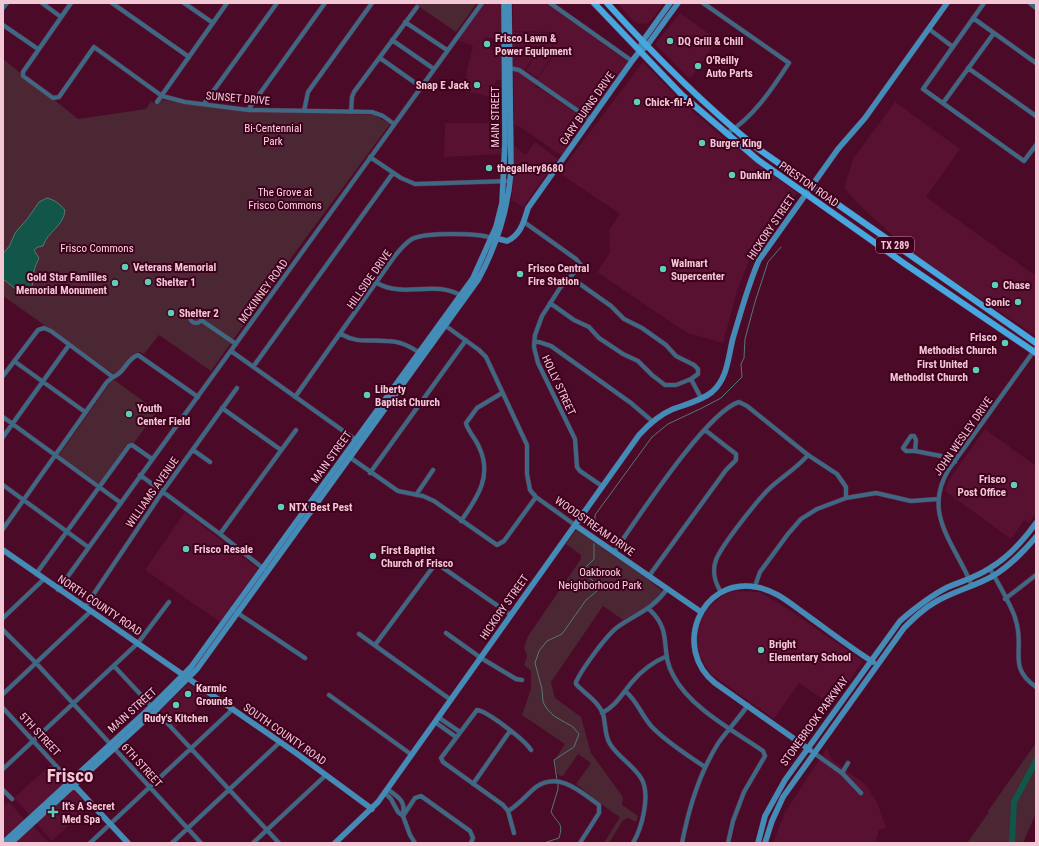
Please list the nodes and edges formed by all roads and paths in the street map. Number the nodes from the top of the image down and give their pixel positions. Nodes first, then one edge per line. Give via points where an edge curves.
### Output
1 (7, 3) edge
2 (42, 3) edge
3 (70, 3) edge
4 (112, 3) edge
5 (184, 3) edge
6 (227, 3) edge
7 (277, 3) edge
8 (325, 3) edge
9 (372, 3) edge
10 (482, 3) edge
11 (504, 3) edge
12 (509, 3) edge
13 (550, 3) edge
14 (594, 3) edge
15 (607, 3) edge
16 (670, 3) edge
17 (678, 3) edge
18 (703, 3) edge
19 (947, 3) edge
20 (984, 3) edge
21 (1030, 3) edge
22 (417, 7) dead end
23 (3, 8) edge
24 (1036, 8) edge
25 (61, 16) junction
26 (974, 18) junction
27 (405, 22) junction
28 (213, 23) junction
29 (3, 25) edge
30 (929, 29) junction
31 (994, 33) junction
32 (392, 40) junction
33 (644, 45) junction
34 (953, 47) junction
35 (38, 49) junction
36 (447, 50) junction
37 (639, 52) junction
38 (189, 57) junction
39 (380, 58) junction
40 (632, 61) junction
41 (1036, 63) edge
42 (507, 68) junction
43 (968, 68) junction
44 (434, 69) junction
45 (421, 87) junction
46 (162, 96) junction
47 (157, 102) dead end
48 (943, 103) junction
49 (204, 104) junction
50 (248, 110) junction
51 (304, 111) junction
52 (351, 112) junction
53 (1036, 116) edge
54 (591, 120) junction
55 (394, 124) junction
56 (734, 129) junction
57 (726, 134) junction
58 (1036, 144) edge
59 (370, 156) junction
60 (393, 173) junction
61 (507, 181) junction
62 (811, 187) junction
63 (806, 194) junction
64 (524, 222) junction
65 (495, 238) junction
66 (570, 277) junction
67 (377, 283) junction
68 (463, 297) junction
69 (550, 302) junction
70 (202, 320) dead end
71 (443, 324) junction
72 (341, 334) junction
73 (466, 340) junction
74 (534, 342) junction
75 (1036, 343) edge
76 (236, 344) junction
77 (69, 345) junction
78 (231, 351) junction
79 (1035, 351) edge
80 (422, 354) junction
81 (14, 361) junction
82 (252, 367) junction
83 (3, 376) edge
84 (113, 377) junction
85 (691, 379) junction
86 (43, 382) junction
87 (237, 388) dead end
88 (502, 393) junction
89 (198, 397) junction
90 (295, 397) junction
91 (390, 397) junction
92 (701, 398) junction
93 (222, 408) junction
94 (85, 412) junction
95 (3, 417) edge
96 (652, 421) junction
97 (12, 424) junction
98 (296, 430) dead end
99 (705, 430) junction
100 (3, 437) edge
101 (356, 440) junction
102 (193, 450) junction
103 (281, 450) junction
104 (915, 451) dead end
105 (55, 455) junction
106 (808, 455) junction
107 (348, 456) junction
108 (152, 459) junction
109 (210, 462) dead end
110 (955, 462) junction
111 (433, 470) dead end
112 (370, 473) junction
113 (140, 475) junction
114 (3, 485) edge
115 (98, 486) junction
116 (602, 486) junction
117 (163, 491) junction
118 (416, 495) junction
119 (536, 497) junction
120 (846, 498) junction
121 (23, 499) junction
122 (938, 499) junction
123 (121, 502) junction
124 (461, 521) junction
125 (1036, 523) edge
126 (575, 525) junction
127 (3, 529) edge
128 (66, 530) junction
129 (1032, 532) edge
130 (220, 534) junction
131 (1035, 539) edge
132 (88, 547) junction
133 (3, 550) edge
134 (614, 552) junction
135 (990, 569) junction
136 (265, 570) junction
137 (36, 574) junction
138 (994, 575) junction
139 (1036, 575) edge
140 (649, 576) junction
141 (970, 579) junction
142 (44, 580) junction
143 (755, 586) junction
144 (972, 586) junction
145 (667, 589) junction
146 (58, 590) junction
147 (721, 592) junction
148 (1005, 599) junction
149 (169, 602) dead end
150 (916, 607) junction
151 (85, 608) junction
152 (649, 609) junction
153 (91, 611) junction
154 (235, 611) junction
155 (701, 612) junction
156 (920, 613) junction
157 (511, 615) junction
158 (3, 618) edge
159 (225, 621) junction
160 (3, 630) edge
161 (446, 633) dead end
162 (359, 634) dead end
163 (219, 639) junction
164 (138, 643) junction
165 (375, 645) junction
166 (209, 647) junction
167 (667, 656) junction
168 (305, 658) dead end
169 (481, 658) junction
170 (870, 661) junction
171 (37, 664) junction
172 (876, 665) junction
173 (114, 666) junction
174 (186, 677) junction
175 (522, 680) dead end
176 (1036, 687) edge
177 (625, 691) junction
178 (3, 694) edge
179 (329, 695) dead end
180 (451, 700) junction
181 (73, 703) junction
182 (748, 706) junction
183 (3, 708) edge
184 (154, 708) junction
185 (233, 709) junction
186 (602, 713) junction
187 (436, 720) junction
188 (731, 729) junction
189 (510, 731) junction
190 (460, 732) junction
191 (456, 737) junction
192 (33, 741) junction
193 (278, 743) junction
194 (112, 746) junction
195 (808, 748) junction
196 (192, 749) junction
197 (531, 750) dead end
198 (814, 753) junction
199 (412, 755) junction
200 (848, 763) dead end
201 (705, 767) junction
202 (3, 769) edge
203 (842, 773) junction
204 (326, 775) junction
205 (72, 783) junction
206 (473, 784) junction
207 (150, 787) junction
208 (229, 789) junction
209 (3, 790) edge
210 (386, 791) junction
211 (861, 793) dead end
212 (12, 800) dead end
213 (402, 802) junction
214 (395, 805) junction
215 (372, 809) junction
216 (508, 811) junction
217 (403, 816) junction
218 (110, 824) junction
219 (187, 829) junction
220 (267, 830) junction
221 (514, 833) dead end
222 (3, 843) edge
223 (11, 843) edge
224 (90, 843) edge
225 (128, 843) edge
226 (172, 843) edge
227 (201, 843) edge
228 (253, 843) edge
229 (279, 843) edge
230 (335, 843) edge
231 (415, 843) edge
232 (471, 843) edge
233 (580, 843) edge
234 (633, 843) edge
235 (682, 843) edge
236 (728, 843) edge
237 (758, 843) edge
238 (765, 843) edge

1 - 23 street
2 - 25 street
3 - 25 street
4 - 38 street
5 - 28 street
6 - 28 street
7 - 49 street
8 - 50 street
9 - 51 street via 308,92
10 - 36 street, MCKINNEY ROAD
11 - 42 street, MAIN STREET
12 - 42 street, MAIN STREET
13 - 40 street
14 - 37 main road, PRESTON ROAD / TX 289
15 - 33 main road, PRESTON ROAD / TX 289
16 - 33 street
17 - 33 street
18 - 56 street via 789,63 761,102
19 - 30 street, HICKORY STREET
20 - 26 street
21 - 24 street
22 - 27 street
25 - 35 street
26 - 31 street
26 - 34 street
27 - 32 street
27 - 36 street
28 - 38 street
29 - 35 street
30 - 34 street
30 - 62 street, HICKORY STREET
31 - 41 street
31 - 43 street
32 - 39 street
32 - 44 street
33 - 37 street, GARY BURNS DRIVE
33 - 56 main road, PRESTON ROAD / TX 289
34 - 48 street via 923,89
35 - 46 street, SUNSET DRIVE via 22,74 53,98 58,97 94,48
36 - 44 street, MCKINNEY ROAD
37 - 40 street, GARY BURNS DRIVE
37 - 57 main road, PRESTON ROAD / TX 289
38 - 46 street
39 - 45 street
39 - 52 street via 354,92
40 - 54 street, GARY BURNS DRIVE
42 - 54 street via 519,70
42 - 61 street, MAIN STREET
43 - 48 street
43 - 53 street
44 - 45 street, MCKINNEY ROAD
45 - 55 street, MCKINNEY ROAD
46 - 47 street
46 - 49 street, SUNSET DRIVE
48 - 58 street via 1024,161
49 - 50 street, SUNSET DRIVE
50 - 51 street, SUNSET DRIVE
51 - 52 street, SUNSET DRIVE
52 - 55 street, SUNSET DRIVE via 375,113
54 - 64 street, GARY BURNS DRIVE via 528,208
55 - 59 street, MCKINNEY ROAD
56 - 57 street
56 - 62 main road, PRESTON ROAD / TX 289
57 - 63 main road, PRESTON ROAD / TX 289
59 - 60 street
59 - 76 street, MCKINNEY ROAD
60 - 61 street via 408,182 425,185
60 - 82 street
61 - 65 street, MAIN STREET
62 - 63 street, HICKORY STREET
62 - 75 main road, PRESTON ROAD / TX 289
63 - 79 main road, PRESTON ROAD / TX 289
63 - 92 street, HICKORY STREET via 759,260 723,377 711,392
64 - 65 street, GARY BURNS DRIVE via 512,239 507,241
64 - 66 street, HOLLY STREET via 580,263
65 - 67 street, HILLSIDE DRIVE via 474,234 412,239 394,257
65 - 68 street, MAIN STREET
66 - 69 street, HOLLY STREET
66 - 85 street via 611,306 624,319 666,345 676,356 694,364 699,372
67 - 68 street via 399,290 441,288
67 - 72 street, HILLSIDE DRIVE
68 - 71 street, MAIN STREET
69 - 74 street, HOLLY STREET via 540,321
69 - 85 street via 574,320 589,327 599,338 638,362 662,383 672,386
70 - 76 street
71 - 73 street, WOODSTREAM DRIVE
71 - 80 street, MAIN STREET
72 - 80 street via 359,342 394,341
72 - 90 street, HILLSIDE DRIVE
73 - 88 street, WOODSTREAM DRIVE via 486,357
73 - 112 street
74 - 96 street via 551,346
74 - 116 street, HOLLY STREET via 538,363 575,439 577,467
76 - 78 street, MCKINNEY ROAD
77 - 81 street via 51,331 42,328
77 - 84 street
77 - 86 street
78 - 82 street
78 - 89 street, MCKINNEY ROAD
79 - 110 street, JOHN WESLEY DRIVE
80 - 91 street, MAIN STREET
81 - 83 street
81 - 86 street
82 - 90 street
84 - 89 street via 120,374 132,358 138,355
84 - 94 street
85 - 92 street
86 - 94 street
86 - 97 street
87 - 93 street, WILLIAMS AVENUE
88 - 119 street, WOODSTREAM DRIVE via 527,445 528,484
88 - 124 street via 477,408 466,423 480,448 484,466 479,494
89 - 108 street, MCKINNEY ROAD
90 - 101 street
91 - 101 street, MAIN STREET
91 - 107 street, MAIN STREET
92 - 96 street, HICKORY STREET via 660,415
93 - 102 street, WILLIAMS AVENUE
93 - 103 street
94 - 105 street
95 - 97 street
96 - 116 street, HICKORY STREET
97 - 100 street
97 - 105 street
98 - 103 street
99 - 106 street via 739,402
99 - 134 street via 672,470
99 - 140 street via 736,454 736,460
101 - 107 street, MAIN STREET
102 - 109 street
102 - 117 street, WILLIAMS AVENUE
103 - 130 street
104 - 110 street via 941,456
105 - 115 street
105 - 121 street
106 - 120 street via 837,474 846,487
106 - 147 street via 763,495 722,550 716,560 714,574
107 - 112 street
107 - 136 street, MAIN STREET
108 - 113 street, MCKINNEY ROAD
108 - 115 street via 132,445 126,449
110 - 122 street, JOHN WESLEY DRIVE via 940,484
111 - 118 street
112 - 118 street via 398,491
113 - 117 street
113 - 123 street, MCKINNEY ROAD
114 - 121 street
115 - 123 street
115 - 128 street
116 - 126 street, HICKORY STREET
117 - 130 street
117 - 151 street, WILLIAMS AVENUE
118 - 124 street via 434,501
119 - 124 street via 499,545
119 - 126 street, WOODSTREAM DRIVE
120 - 122 street via 876,493 911,500
120 - 143 street via 816,508 802,519 774,552 760,572
121 - 127 street
121 - 128 street
122 - 141 street, JOHN WESLEY DRIVE via 941,525
123 - 132 street, MCKINNEY ROAD
125 - 129 street, STONEBROOK PARKWAY
126 - 134 street, WOODSTREAM DRIVE
126 - 157 street, HICKORY STREET
128 - 132 street
128 - 137 street
129 - 131 street
129 - 135 street, STONEBROOK PARKWAY
130 - 136 street
131 - 138 street, STONEBROOK PARKWAY
132 - 146 street, MCKINNEY ROAD
133 - 137 street, NORTH COUNTY ROAD
134 - 140 street, WOODSTREAM DRIVE
135 - 138 street
135 - 141 street, STONEBROOK PARKWAY
136 - 154 street, MAIN STREET
137 - 142 street, NORTH COUNTY ROAD
138 - 144 street, STONEBROOK PARKWAY
138 - 148 street
139 - 148 street
140 - 145 street, WOODSTREAM DRIVE
141 - 144 street, JOHN WESLEY DRIVE
141 - 150 street, STONEBROOK PARKWAY via 948,587
142 - 146 street, NORTH COUNTY ROAD
142 - 158 street
143 - 147 street via 735,586
143 - 170 street via 774,592
144 - 156 street, STONEBROOK PARKWAY via 938,600
145 - 152 street
145 - 155 street, WOODSTREAM DRIVE
146 - 151 street, NORTH COUNTY ROAD
147 - 155 street via 712,598
148 - 176 street via 1018,628 1021,673
149 - 164 street
150 - 156 street
150 - 170 street, STONEBROOK PARKWAY via 891,631
151 - 153 street, NORTH COUNTY ROAD
152 - 167 street via 661,622
152 - 186 street via 612,632 577,679 576,684
153 - 164 street, NORTH COUNTY ROAD
153 - 171 street
154 - 159 street, MAIN STREET
154 - 163 street, MAIN STREET
154 - 168 street
155 - 182 street via 694,634 694,648 698,661 711,679
156 - 172 street, STONEBROOK PARKWAY via 897,636
157 - 165 street via 436,563
157 - 169 street, HICKORY STREET
159 - 163 street
159 - 166 street, MAIN STREET
160 - 171 street, 6TH STREET
161 - 169 street
162 - 165 street
163 - 166 street, MAIN STREET
164 - 173 street
164 - 174 street, NORTH COUNTY ROAD
165 - 180 street
166 - 174 street, MAIN STREET
167 - 177 street via 650,664
167 - 188 street via 672,675 688,695 702,709
169 - 175 street
169 - 180 street, HICKORY STREET
170 - 172 street
170 - 195 street, STONEBROOK PARKWAY
171 - 178 street
171 - 181 street, 6TH STREET
172 - 198 street, STONEBROOK PARKWAY
173 - 181 street
173 - 184 street
174 - 184 street, MAIN STREET
174 - 185 street, SOUTH COUNTY ROAD
177 - 186 street via 614,705
177 - 201 street via 654,729
179 - 199 street
180 - 187 street, HICKORY STREET
181 - 192 street
181 - 194 street, 6TH STREET
182 - 188 street
182 - 195 street
183 - 192 street, 5TH STREET
184 - 194 street, MAIN STREET
184 - 196 street
185 - 193 street, SOUTH COUNTY ROAD
185 - 196 street
186 - 234 street via 605,732 613,749 642,779 645,798 643,820
187 - 190 street
187 - 191 street
187 - 199 street, HICKORY STREET
188 - 201 street via 720,741
188 - 236 street via 763,751 765,756 744,792
189 - 190 street via 477,710
189 - 197 street via 523,740
189 - 206 street
190 - 191 street
191 - 206 street via 441,758
192 - 202 street
192 - 205 street, 5TH STREET
193 - 204 street, SOUTH COUNTY ROAD
193 - 208 street
194 - 205 street, MAIN STREET
194 - 207 street, 6TH STREET
195 - 198 street
195 - 237 street, STONEBROOK PARKWAY via 773,800 765,816
196 - 207 street
196 - 208 street
198 - 203 street
198 - 238 street, STONEBROOK PARKWAY via 777,808
199 - 210 street, HICKORY STREET
200 - 203 street
201 - 235 street via 696,788
203 - 211 street
204 - 215 street, SOUTH COUNTY ROAD
204 - 220 street
205 - 218 street, 5TH STREET
205 - 222 street, MAIN STREET
205 - 223 street, MAIN STREET
206 - 216 street
207 - 218 street
207 - 219 street, 6TH STREET
208 - 219 street
208 - 220 street
209 - 212 street
210 - 213 street
210 - 214 street
210 - 215 street, HICKORY STREET
213 - 214 street
213 - 217 street
214 - 217 street
215 - 230 street, HICKORY STREET
216 - 221 street
216 - 233 street via 536,787 551,781 563,782 600,808
217 - 231 street
217 - 232 street via 419,796 469,830 473,836
218 - 224 street
218 - 225 street, 5TH STREET
219 - 226 street
219 - 227 street, 6TH STREET
220 - 228 street
220 - 229 street

